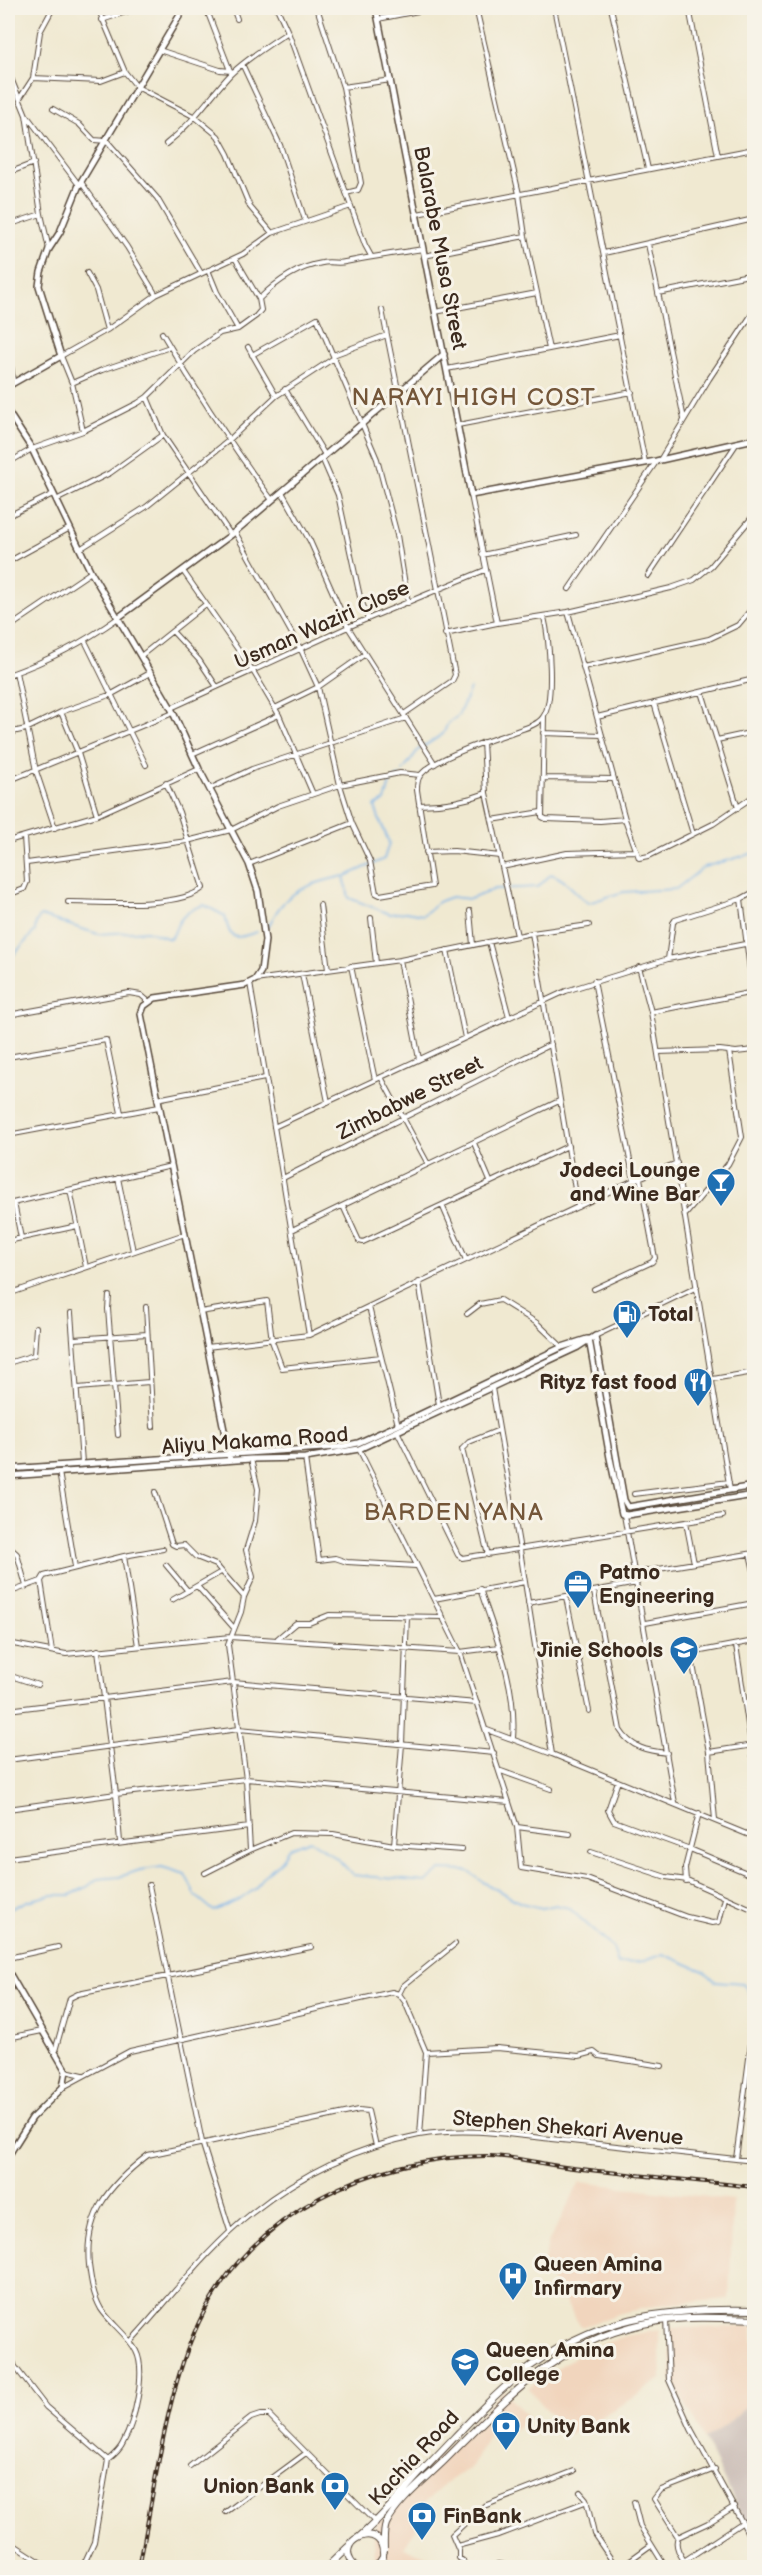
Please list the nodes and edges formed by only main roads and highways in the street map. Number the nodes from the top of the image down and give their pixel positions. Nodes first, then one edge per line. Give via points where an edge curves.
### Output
1 (754, 2310) edge
2 (754, 2319) edge
3 (359, 2536) junction
4 (352, 2542) junction
5 (384, 2551) junction
6 (377, 2567) edge
7 (326, 2568) edge
8 (357, 2568) edge

1 - 3 main road, Kachia Road via 690,2309 652,2314 592,2332 548,2355 506,2386 405,2488 376,2523
2 - 5 main road, Kachia Road via 695,2317 641,2324 585,2344 554,2361 526,2380 412,2492 385,2529
3 - 4 main road, Kachia Road
3 - 5 main road via 370,2535 380,2541
4 - 7 main road, Kachia Road
4 - 8 main road via 349,2557
5 - 6 main road, Kachia Road

